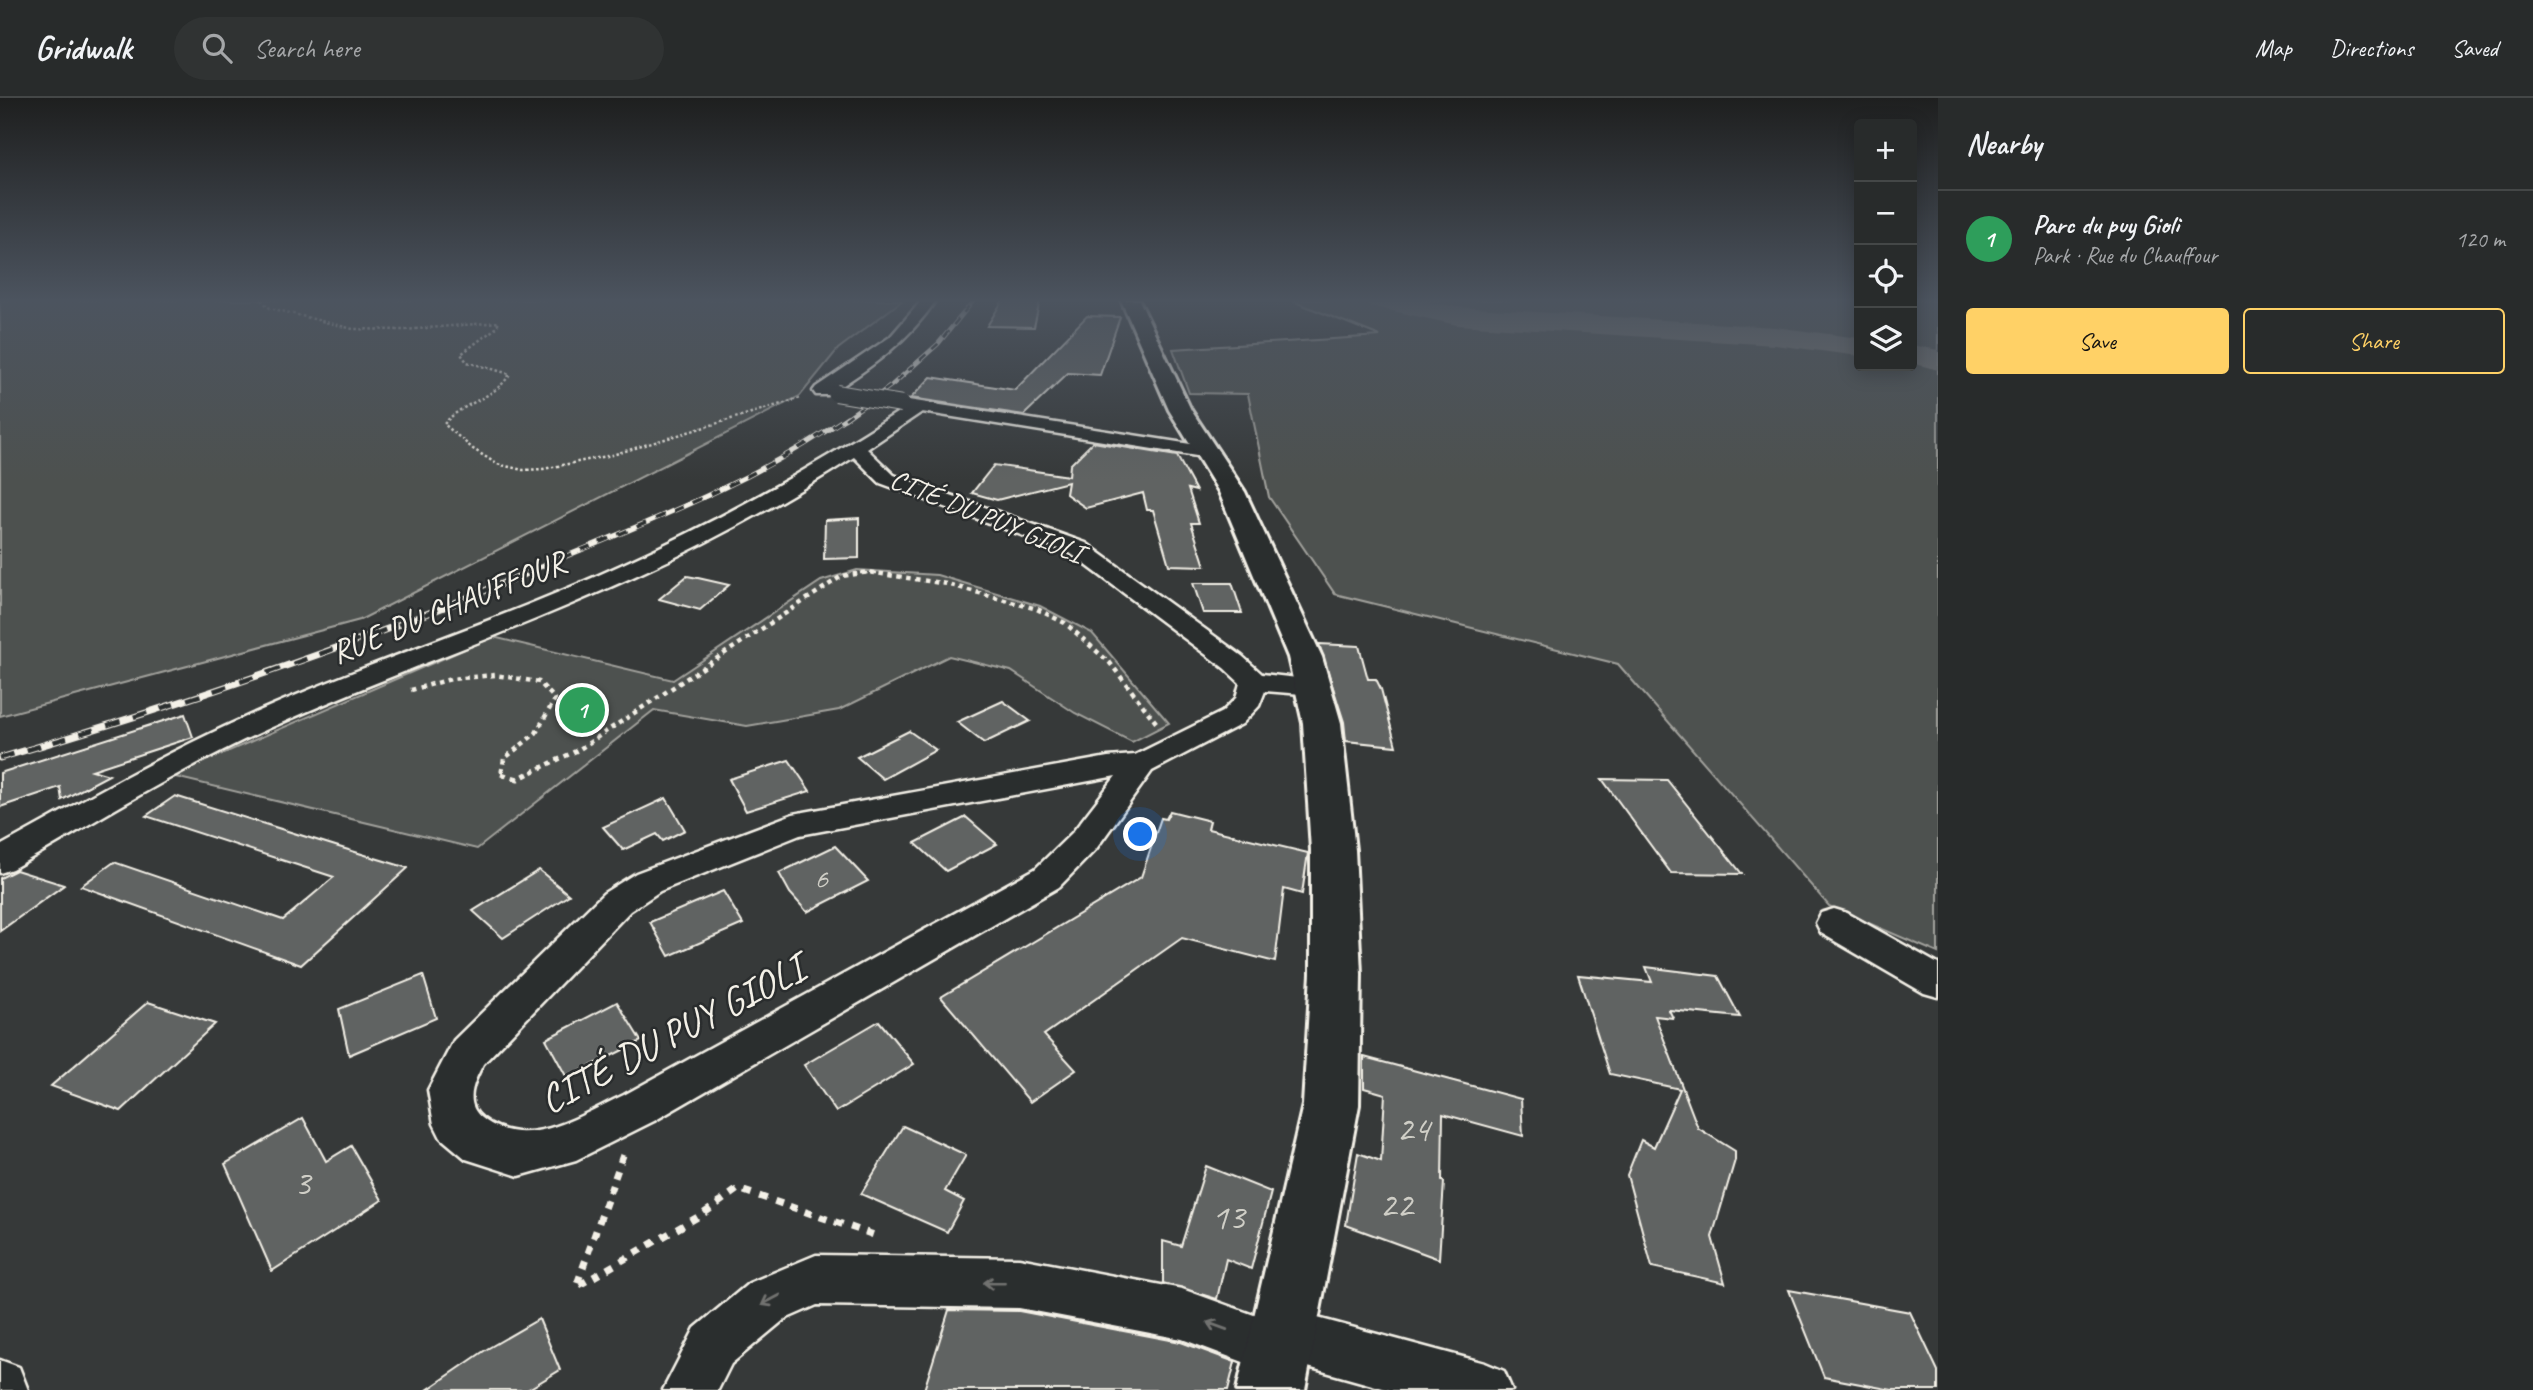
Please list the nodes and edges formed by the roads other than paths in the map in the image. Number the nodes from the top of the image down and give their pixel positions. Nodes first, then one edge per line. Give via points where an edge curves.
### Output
1 (870, 360) edge
2 (1157, 360) edge
3 (910, 406) junction
4 (853, 450) junction
5 (1209, 452) junction
6 (1254, 682) junction
7 (1314, 687) junction
8 (1141, 764) junction
9 (0, 861) edge
10 (1834, 923) dead end
11 (1938, 982) edge
12 (1278, 1358) edge
13 (690, 1390) edge
14 (1485, 1390) edge

1 - 3 street, bridge via 829,392
2 - 5 street via 1180,410
3 - 4 street, RUE DU CHAUFFOUR
3 - 5 street
4 - 6 street, CITÉ DU PUY GIOLI via 887,479 1078,548
4 - 9 street, RUE DU CHAUFFOUR via 707,533 586,590 260,721
5 - 7 street via 1238,504
6 - 7 street
6 - 8 street, CITÉ DU PUY GIOLI via 1249,700 1232,718
7 - 12 street via 1322,723 1333,850 1336,974 1331,1105
8 - 8 street, CITÉ DU PUY GIOLI via 1084,841 1046,878 639,1108 560,1146 519,1155 482,1145 456,1124 449,1090 468,1052 617,902 648,882 793,825 1108,766
10 - 11 street
12 -> 13 street via 1182,1314 1019,1283 817,1280 767,1301 713,1346
12 - 14 street

